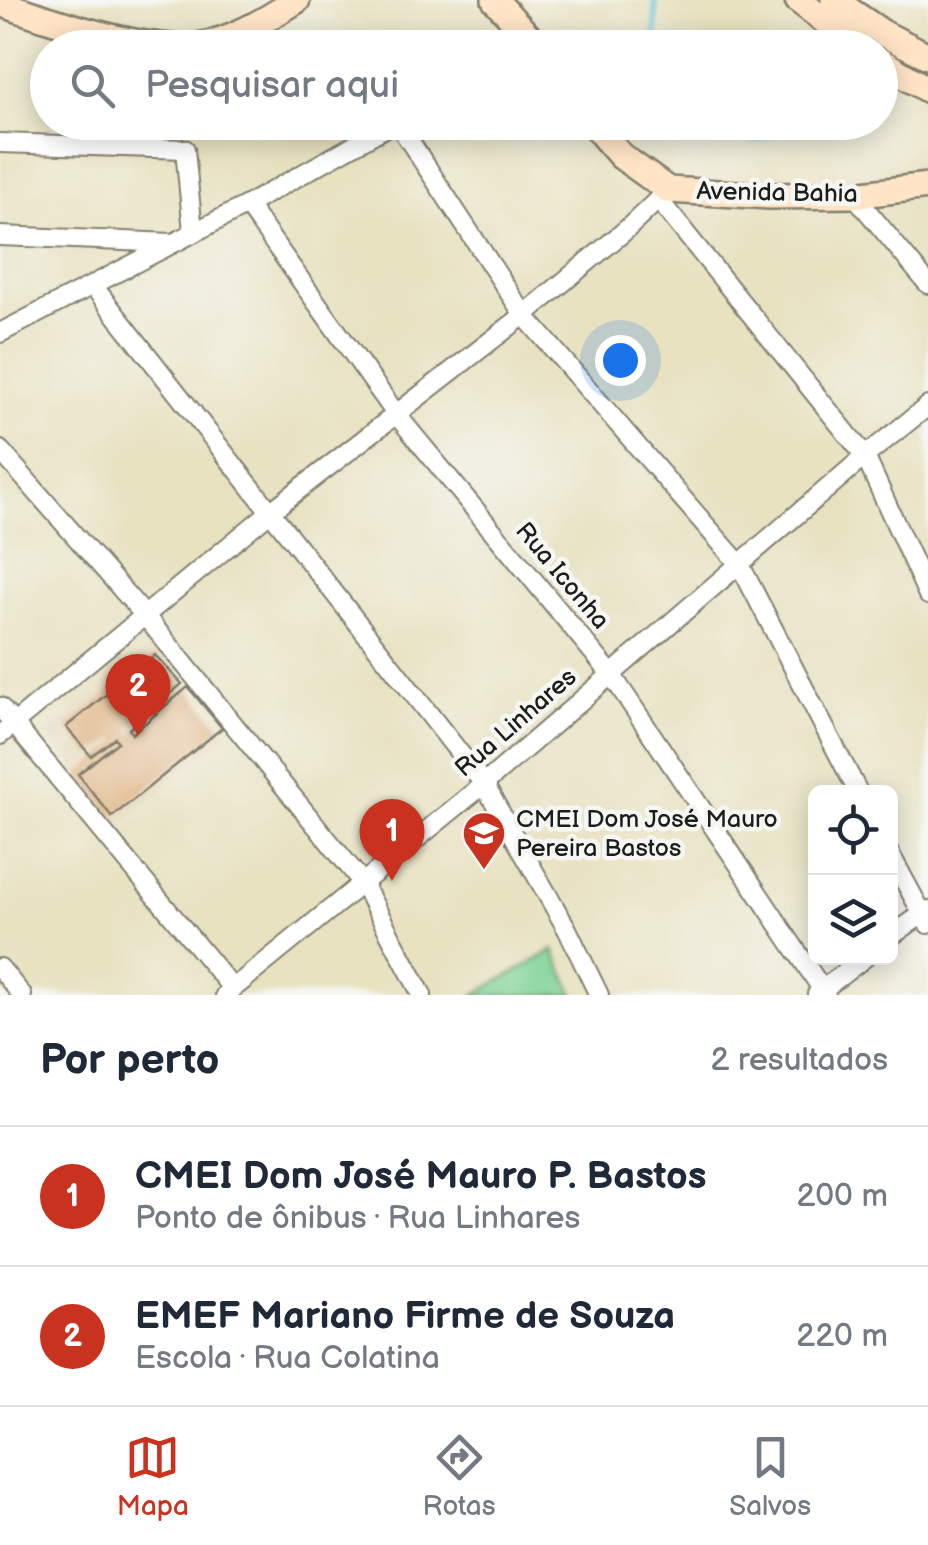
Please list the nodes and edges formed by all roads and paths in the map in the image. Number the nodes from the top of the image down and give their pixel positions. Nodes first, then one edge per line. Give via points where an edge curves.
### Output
1 (297, 0) edge
2 (495, 0) edge
3 (798, 0) edge
4 (834, 0) edge
5 (0, 3) edge
6 (44, 8) edge
7 (113, 30) edge
8 (248, 30) edge
9 (520, 30) edge
10 (837, 30) edge
11 (878, 30) edge
12 (898, 41) edge
13 (928, 56) edge
14 (898, 72) edge
15 (928, 90) edge
16 (364, 140) edge
17 (408, 140) edge
18 (607, 140) edge
19 (0, 143) edge
20 (928, 186) edge
21 (663, 195) junction
22 (854, 195) junction
23 (247, 205) junction
24 (192, 232) junction
25 (0, 236) edge
26 (173, 243) junction
27 (928, 284) edge
28 (94, 287) junction
29 (524, 315) junction
30 (0, 334) edge
31 (928, 406) edge
32 (396, 414) junction
33 (0, 450) edge
34 (864, 456) junction
35 (270, 512) junction
36 (740, 566) junction
37 (928, 595) edge
38 (146, 617) junction
39 (611, 674) junction
40 (0, 706) edge
41 (7, 730) edge
42 (484, 784) junction
43 (854, 785) edge
44 (898, 868) edge
45 (362, 882) junction
46 (926, 916) edge
47 (898, 932) edge
48 (855, 965) edge
49 (0, 968) edge
50 (228, 992) edge
51 (821, 993) edge
52 (22, 995) edge
53 (422, 995) edge
54 (599, 995) edge

1 - 8 street
2 - 9 street
3 - 10 street
4 - 11 street
5 - 6 street
6 - 7 street
12 - 13 street
14 - 15 street
16 - 23 street
17 - 29 street
18 - 21 street, Avenida Bahia
19 - 24 street via 186,149
20 - 22 street, Avenida Bahia
21 - 22 street, Avenida Bahia
21 - 29 street
21 - 34 street
22 - 27 street
23 - 24 street
23 - 32 street, Rua Iconha
24 - 26 street
25 - 26 street
26 - 28 street
28 - 30 street
28 - 35 street
29 - 32 street
29 - 36 street
31 - 34 street, Rua Linhares
32 - 35 street
32 - 39 street, Rua Iconha
33 - 38 street
34 - 36 street, Rua Linhares
34 - 37 street
35 - 38 street
35 - 42 street
36 - 39 street, Rua Linhares
36 - 43 street
38 - 41 street
38 - 45 street
39 - 42 street, Rua Linhares
39 - 51 street, Rua Iconha
40 - 41 street
41 - 50 street
42 - 45 street, Rua Linhares
42 - 54 street
44 - 46 street
45 - 50 street, Rua Linhares
45 - 53 street
46 - 47 street
48 - 51 street
49 - 52 street

